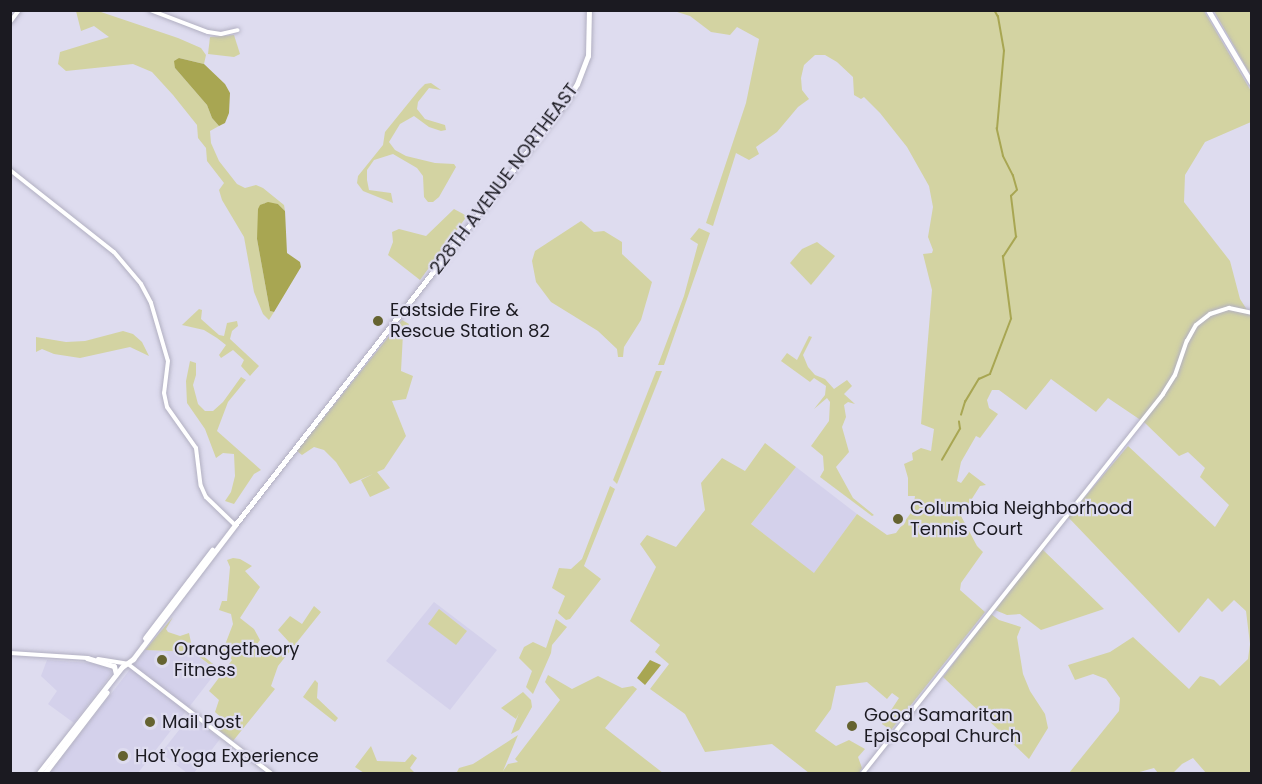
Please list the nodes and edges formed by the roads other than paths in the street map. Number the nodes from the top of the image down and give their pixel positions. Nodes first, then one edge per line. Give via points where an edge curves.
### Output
1 (20, 10) edge
2 (150, 10) edge
3 (589, 10) edge
4 (1208, 10) edge
5 (10, 22) edge
6 (238, 30) dead end
7 (1251, 84) edge
8 (10, 170) edge
9 (1251, 313) edge
10 (235, 525) junction
11 (220, 546) junction
12 (209, 554) junction
13 (180, 592) junction
14 (172, 609) junction
15 (10, 653) edge
16 (87, 658) junction
17 (128, 664) junction
18 (116, 675) junction
19 (89, 712) junction
20 (61, 744) junction
21 (56, 758) junction
22 (38, 774) edge
23 (44, 774) edge
24 (272, 774) edge
25 (862, 774) edge

1 - 5 street
2 - 6 street via 208,32
3 - 10 main road, 228TH AVENUE NORTHEAST via 588,56 565,103
4 - 7 main road
8 - 10 street via 114,252 141,284 151,303 168,361 165,400 196,448 201,486 209,502
9 - 25 street via 1229,308 1210,314 1196,325 1163,394
10 - 11 main road, 228TH AVENUE NORTHEAST
10 - 12 main road, 228TH AVENUE NORTHEAST
11 - 12 main road
11 - 14 main road, 228TH AVENUE NORTHEAST
12 - 13 main road, 228TH AVENUE NORTHEAST
13 - 14 main road
13 - 17 main road, 228TH AVENUE NORTHEAST
14 - 17 main road, 228TH AVENUE NORTHEAST
15 - 16 street
16 - 17 street
16 - 18 main road via 114,666
17 - 18 main road, 228TH AVENUE NORTHEAST
17 - 19 main road, 228TH AVENUE NORTHEAST
17 - 24 street
18 - 19 main road, 228TH AVENUE NORTHEAST
19 - 20 main road, 228TH AVENUE NORTHEAST
19 - 21 main road, 228TH AVENUE NORTHEAST
20 - 21 main road
20 - 22 main road, 228TH AVENUE NORTHEAST
21 - 23 main road, 228TH AVENUE NORTHEAST

